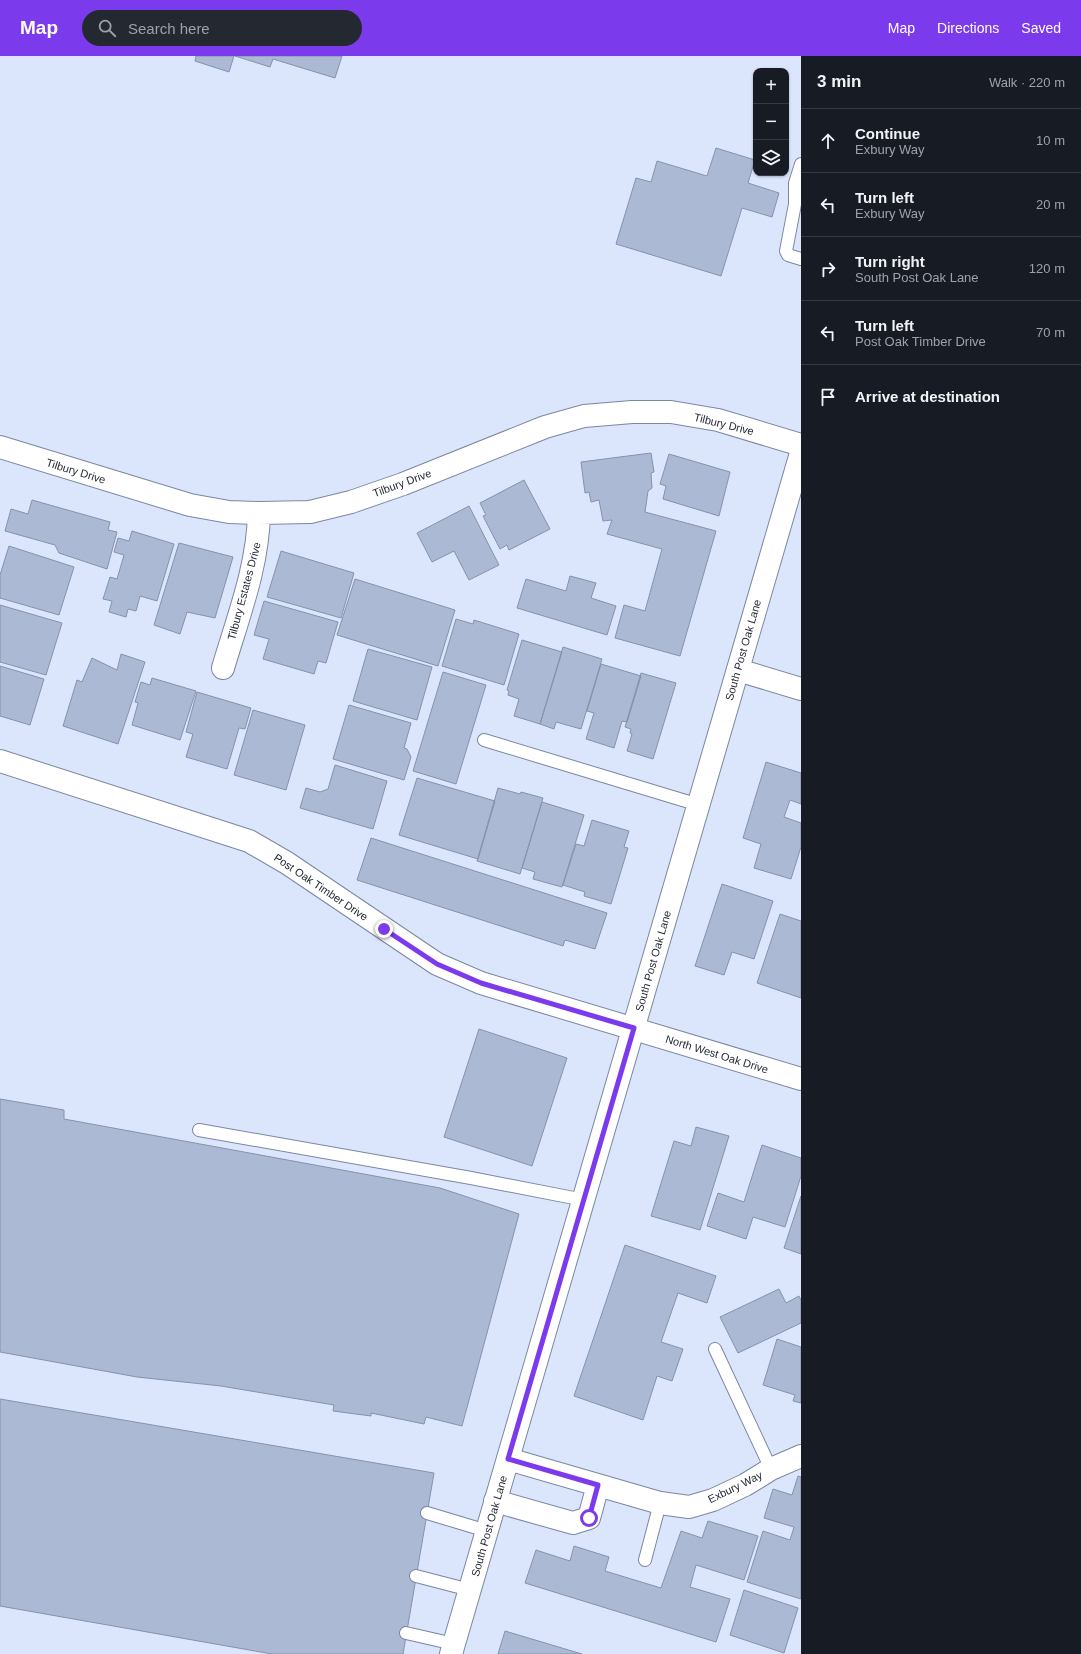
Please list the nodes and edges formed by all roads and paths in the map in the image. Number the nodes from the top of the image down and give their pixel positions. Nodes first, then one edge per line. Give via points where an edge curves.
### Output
1 (801, 164) edge
2 (801, 259) edge
3 (0, 448) edge
4 (801, 452) edge
5 (259, 513) junction
6 (223, 668) dead end
7 (738, 670) junction
8 (801, 689) edge
9 (484, 740) dead end
10 (0, 761) edge
11 (699, 804) junction
12 (634, 1028) junction
13 (801, 1079) edge
14 (199, 1130) dead end
15 (584, 1200) junction
16 (715, 1349) dead end
17 (801, 1456) edge
18 (508, 1459) junction
19 (771, 1470) junction
20 (598, 1485) junction
21 (495, 1502) junction
22 (660, 1502) junction
23 (427, 1513) dead end
24 (487, 1531) junction
25 (645, 1560) dead end
26 (416, 1576) dead end
27 (470, 1590) junction
28 (406, 1633) dead end
29 (453, 1649) edge

1 - 2 lane via 795,183 795,204 786,251 788,255
3 - 5 street, Tilbury Drive via 190,505 229,512
4 - 5 street, Tilbury Drive via 718,420 670,412 584,416 545,427 351,502 310,512
4 - 7 street, South Post Oak Lane
5 - 6 street, Tilbury Estates Drive via 259,536 254,561
7 - 8 street
7 - 11 street, South Post Oak Lane
9 - 11 lane
10 - 12 street, Post Oak Timber Drive via 249,841 288,863 437,964 481,983
11 - 12 street, South Post Oak Lane
12 - 13 street, North West Oak Drive
12 - 15 street, South Post Oak Lane
14 - 15 lane
15 - 18 street, South Post Oak Lane
16 - 19 lane
17 - 19 street, Exbury Way
18 - 20 street, Exbury Way
18 - 21 street, South Post Oak Lane
19 - 22 street, Exbury Way via 745,1485 695,1506
20 - 21 street via 589,1518 573,1523
20 - 22 street, Exbury Way
21 - 24 street, South Post Oak Lane
22 - 25 lane
23 - 24 lane
24 - 27 street, South Post Oak Lane
26 - 27 lane
27 - 29 street, South Post Oak Lane
28 - 29 lane

